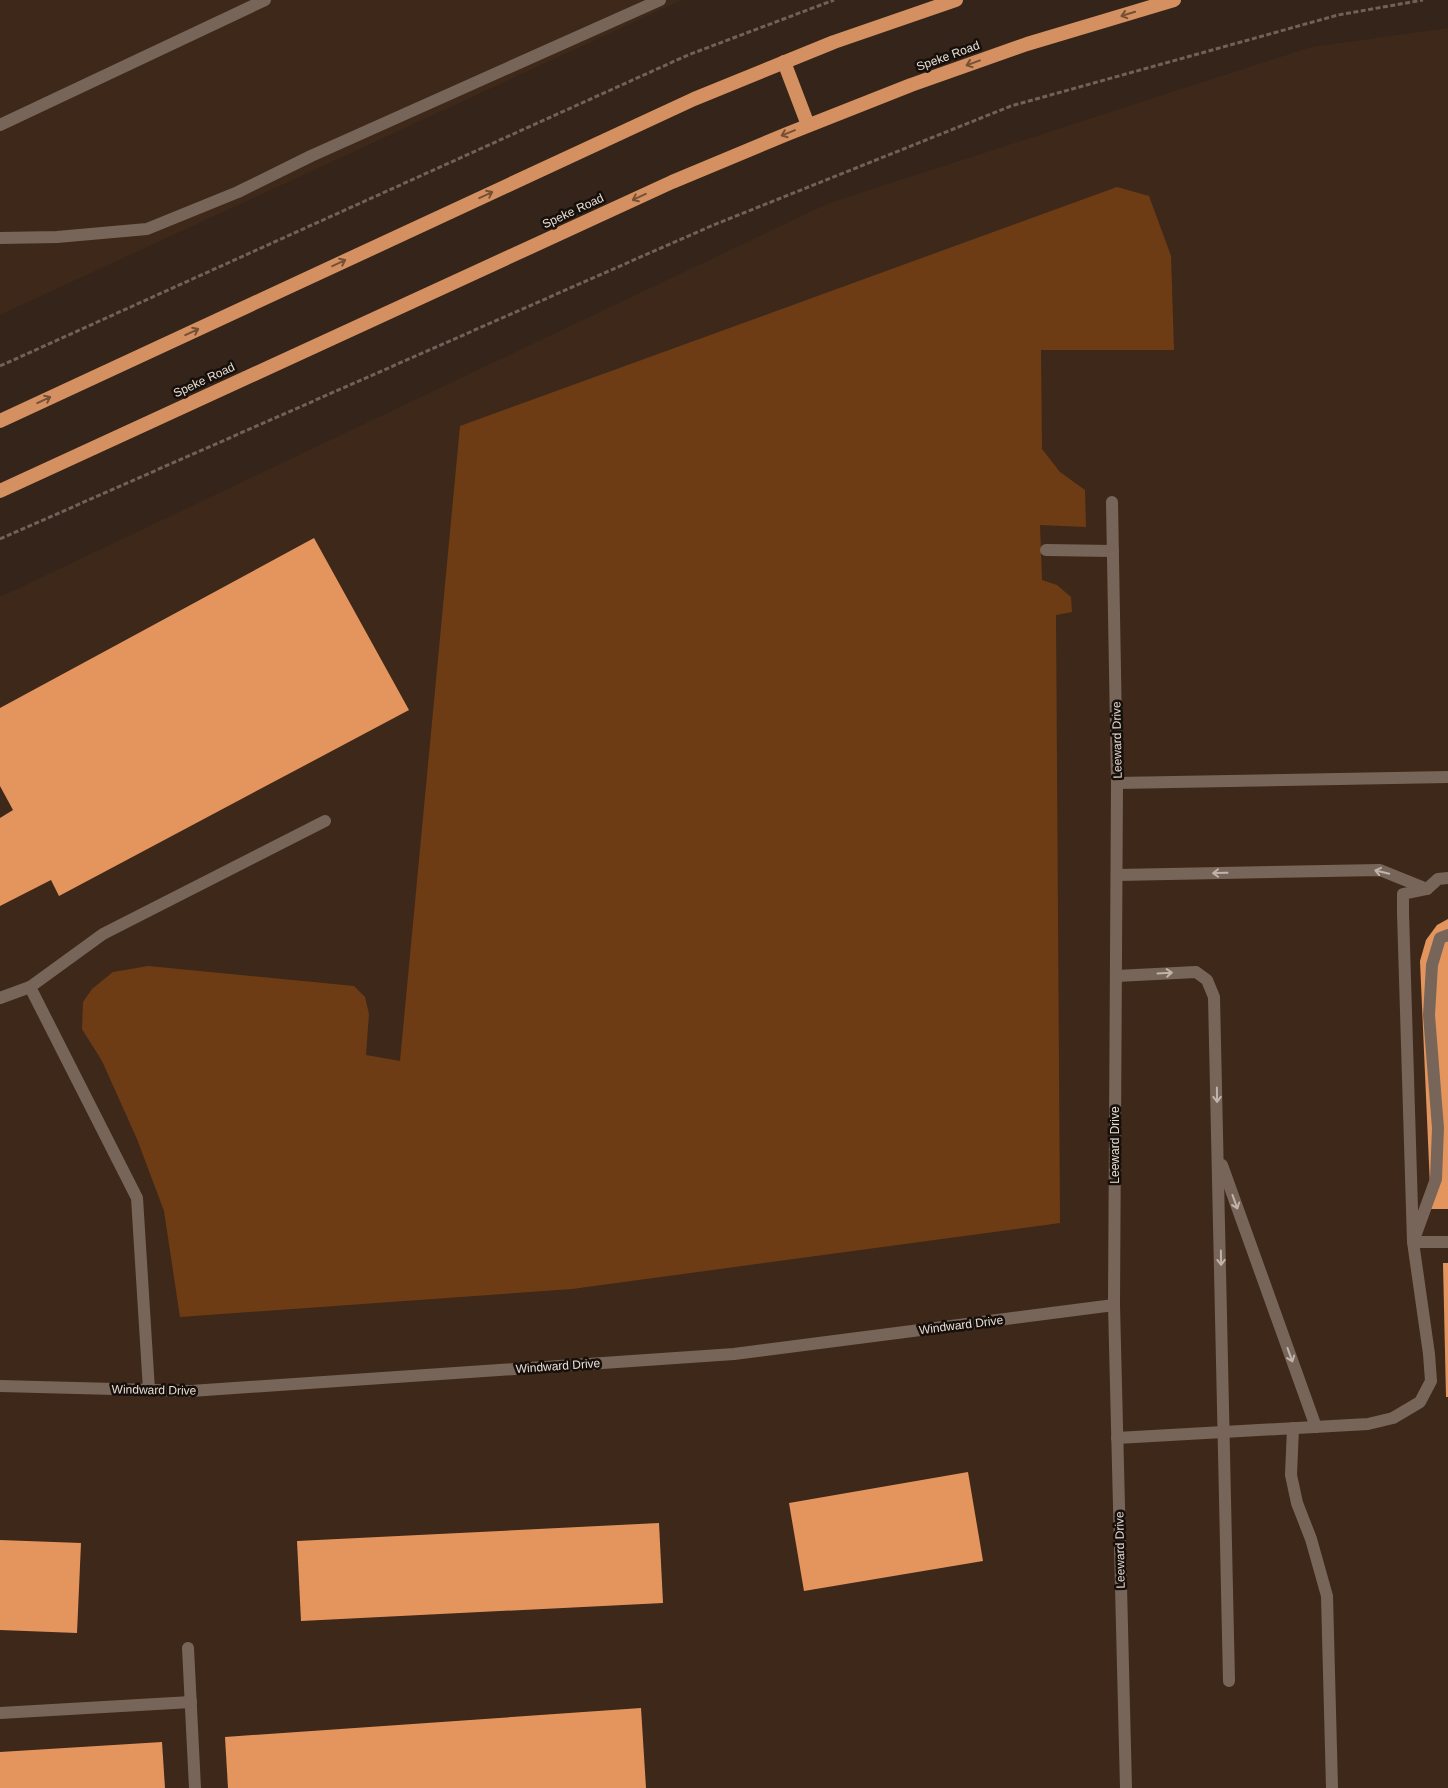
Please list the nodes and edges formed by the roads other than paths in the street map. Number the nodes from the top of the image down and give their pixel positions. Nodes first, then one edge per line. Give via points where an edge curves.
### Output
1 (265, 0) edge
2 (660, 0) edge
3 (956, 0) edge
4 (1174, 0) edge
5 (784, 62) junction
6 (0, 125) edge
7 (808, 125) junction
8 (0, 238) edge
9 (0, 421) edge
10 (0, 491) edge
11 (1112, 502) dead end
12 (1046, 550) dead end
13 (1113, 551) junction
14 (1448, 777) edge
15 (1117, 783) junction
16 (325, 821) dead end
17 (1117, 875) junction
18 (1448, 878) edge
19 (1427, 889) junction
20 (1448, 935) edge
21 (1116, 976) junction
22 (30, 987) junction
23 (0, 998) edge
24 (1218, 1156) junction
25 (1413, 1242) junction
26 (1448, 1242) edge
27 (1114, 1305) junction
28 (0, 1386) edge
29 (149, 1390) junction
30 (1316, 1427) junction
31 (1294, 1428) junction
32 (1225, 1432) junction
33 (1117, 1438) junction
34 (188, 1648) dead end
35 (1229, 1681) dead end
36 (190, 1702) junction
37 (0, 1713) edge
38 (195, 1788) edge
39 (1126, 1788) edge
40 (1332, 1788) edge

1 - 6 street
2 - 8 street via 311,156 238,192 147,229
3 - 5 highway
4 -> 7 highway, Speke Road via 1027,44
5 - 7 highway
9 -> 5 highway via 694,98
7 -> 10 highway, Speke Road via 672,182
11 - 13 street, Leeward Drive
12 - 13 street
13 - 15 street, Leeward Drive
14 - 15 street
15 - 17 street, Leeward Drive
16 - 22 street via 103,934
19 -> 17 street via 1380,870
17 - 21 street, Leeward Drive
18 - 19 street via 1438,878
19 - 25 street via 1404,894
20 - 25 street via 1440,938 1432,965 1429,1015 1438,1128 1436,1179
21 -> 24 street via 1196,972 1207,980 1214,997
21 - 27 street, Leeward Drive
22 - 23 street
22 - 29 street via 137,1198
24 -> 30 street
24 -> 32 street
25 - 26 street
25 - 30 street via 1431,1381 1420,1402 1392,1418 1368,1424
27 - 29 street, Windward Drive via 734,1354 191,1391
27 - 33 street, Leeward Drive
28 - 29 street, Windward Drive
30 - 31 street
31 - 32 street
31 - 40 street via 1291,1475 1328,1596
32 - 33 street
32 - 35 street
33 - 39 street, Leeward Drive
34 - 36 street
36 - 37 street
36 - 38 street

